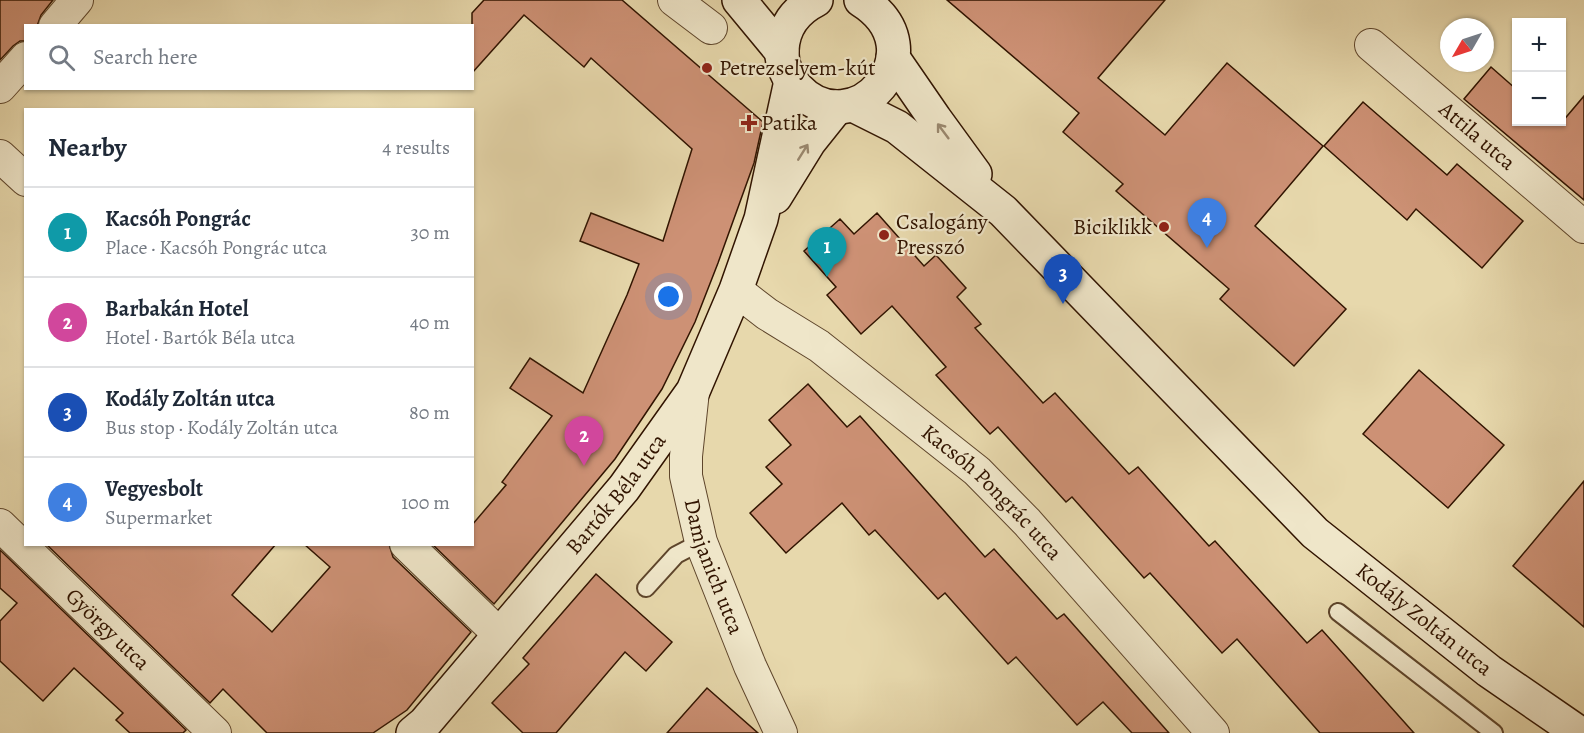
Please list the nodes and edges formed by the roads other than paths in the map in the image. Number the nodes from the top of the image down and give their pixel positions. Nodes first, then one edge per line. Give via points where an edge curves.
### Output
1 (77, 0) edge
2 (675, 0) edge
3 (739, 0) edge
4 (816, 0) edge
5 (861, 0) edge
6 (894, 0) edge
7 (56, 24) edge
8 (711, 28) dead end
9 (1371, 45) dead end
10 (892, 47) junction
11 (24, 60) edge
12 (786, 67) junction
13 (0, 87) edge
14 (845, 106) junction
15 (0, 156) edge
16 (24, 178) edge
17 (1003, 211) junction
18 (761, 219) junction
19 (1584, 227) edge
20 (736, 290) junction
21 (693, 391) junction
22 (0, 525) edge
23 (701, 542) junction
24 (408, 546) edge
25 (646, 588) dead end
26 (1338, 612) dead end
27 (500, 635) junction
28 (216, 733) edge
29 (414, 733) edge
30 (782, 733) edge
31 (1213, 733) edge
32 (1494, 733) edge
33 (1579, 733) edge

1 - 7 street
2 - 8 street
3 - 12 street, Kodály Zoltán utca
4 - 12 street, Bartók Béla utca via 792,19 784,35
5 - 10 street, Kodály Zoltán utca via 885,21
6 - 10 street, Bartók Béla utca
9 - 19 street, Attila utca
10 - 14 street, Bartók Béla utca via 889,74 880,88
17 -> 10 street, Kodály Zoltán utca via 934,119
11 - 13 street
12 - 14 street, Kodály Zoltán utca via 804,95 819,104
12 - 18 street, Bartók Béla utca
14 - 17 street, Kodály Zoltán utca via 897,127
18 -> 14 street, Bartók Béla utca via 809,142
15 - 16 street
17 - 33 street, Kodály Zoltán utca via 1315,533 1489,672
18 - 20 street, Bartók Béla utca
20 - 21 street, Bartók Béla utca
20 - 31 street, Kacsóh Pongrác utca via 819,346 976,471 1027,522
21 - 23 street, Damjanich utca via 687,476
21 - 27 street, Bartók Béla utca via 624,488
22 - 28 street, György utca
23 - 25 lane via 676,555
23 - 30 street, Damjanich utca via 750,666
24 - 27 street
26 - 32 lane
27 - 29 street, Bartók Béla utca

